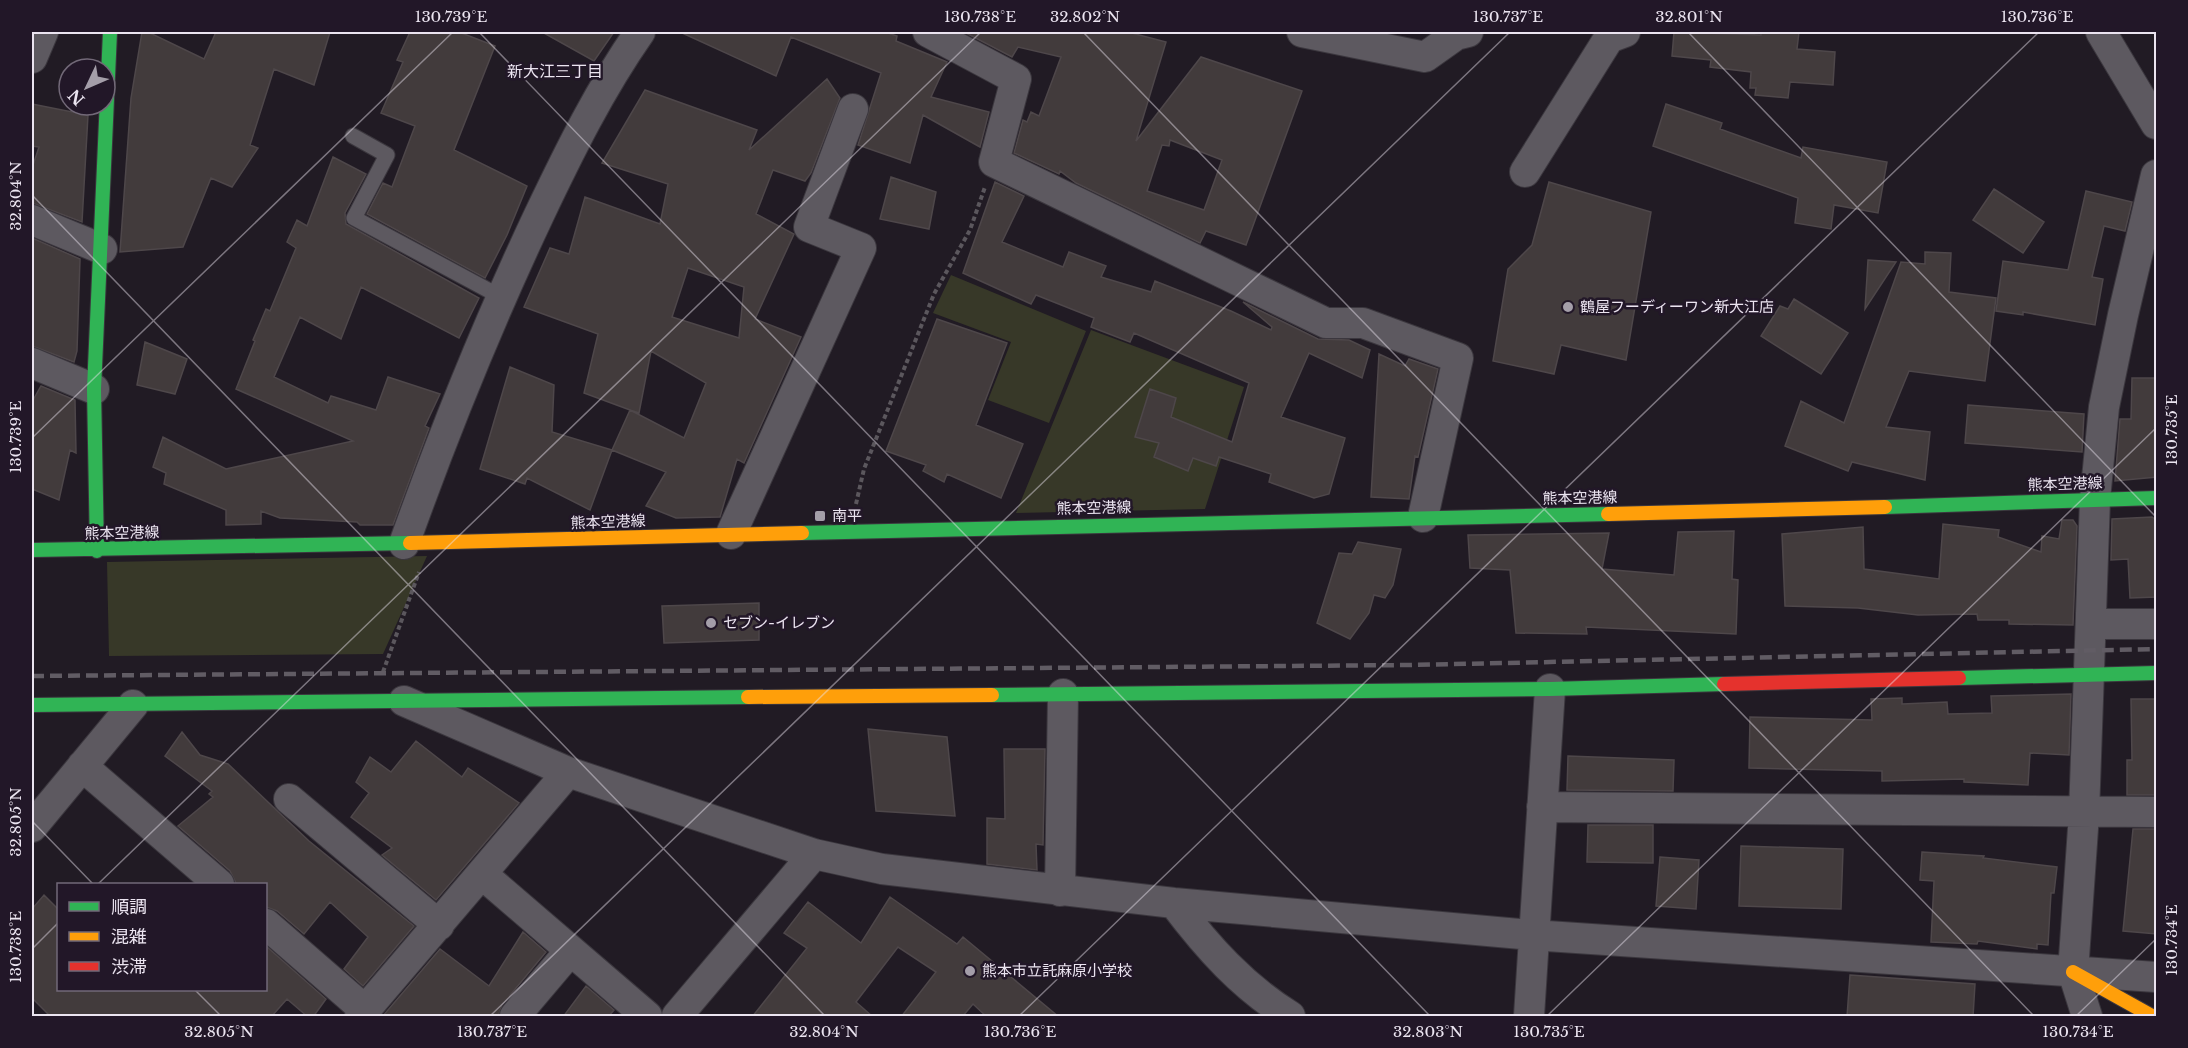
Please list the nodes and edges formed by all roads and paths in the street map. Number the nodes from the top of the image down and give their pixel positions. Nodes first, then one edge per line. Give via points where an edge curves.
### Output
1 (43, 32) edge
2 (640, 32) edge
3 (928, 32) edge
4 (1302, 32) edge
5 (1468, 32) edge
6 (2101, 32) edge
7 (104, 34) edge
8 (1612, 34) edge
9 (32, 58) edge
10 (853, 109) dead end
11 (2157, 124) edge
12 (353, 136) dead end
13 (994, 162) junction
14 (1525, 172) dead end
15 (2157, 175) edge
16 (32, 220) edge
17 (102, 249) junction
18 (501, 297) junction
19 (32, 363) edge
20 (94, 389) junction
21 (2157, 498) edge
22 (2095, 499) junction
23 (1423, 517) junction
24 (850, 531) junction
25 (731, 534) junction
26 (417, 543) junction
27 (32, 550) edge
28 (97, 551) junction
29 (2091, 624) junction
30 (2157, 624) edge
31 (2090, 673) junction
32 (2157, 673) edge
33 (1550, 689) junction
34 (1063, 694) junction
35 (401, 700) junction
36 (32, 705) edge
37 (133, 705) junction
38 (82, 766) junction
39 (568, 772) junction
40 (289, 799) dead end
41 (1542, 807) junction
42 (2157, 812) edge
43 (2084, 814) junction
44 (32, 826) edge
45 (814, 854) junction
46 (483, 875) junction
47 (217, 883) edge
48 (1060, 891) junction
49 (1174, 903) junction
50 (267, 925) edge
51 (439, 925) junction
52 (1532, 935) junction
53 (570, 951) junction
54 (2073, 972) junction
55 (2157, 977) edge
56 (363, 1013) edge
57 (515, 1017) edge
58 (647, 1017) edge
59 (677, 1017) edge
60 (1290, 1017) edge
61 (1529, 1017) edge
62 (2087, 1017) edge
63 (2152, 1017) edge

1 - 9 street
2 - 18 street via 617,64 563,165
3 - 13 street via 1016,79
4 - 5 street via 1425,57 1456,35
6 - 11 street
7 - 17 street
8 - 14 street
10 - 25 street via 808,227 861,248
12 - 18 lane via 387,155 354,218
13 - 23 street via 1326,323 1364,323 1458,358
13 - 24 path via 970,230 934,294 864,469
15 - 22 street via 2104,407
16 - 17 street
17 - 20 street
18 - 26 street via 450,415
19 - 20 street
20 - 28 street
21 - 22 street, 熊本空港線
22 - 23 street, 熊本空港線 via 1729,513
22 - 29 street
23 - 24 street, 熊本空港線
24 - 25 street, 熊本空港線
25 - 26 street, 熊本空港線
26 - 28 street, 熊本空港線
26 - 35 path via 383,673
27 - 28 street, 熊本空港線
29 - 30 street
29 - 31 street
31 - 32 street
31 - 33 street
31 - 43 street
33 - 34 street
33 - 41 street
34 - 35 street
34 - 48 street
35 - 37 street
35 - 39 street
36 - 37 street
37 - 38 street
38 - 44 street
38 - 47 street
39 - 45 street
39 - 46 street
40 - 51 street
41 - 43 street
41 - 52 street
42 - 43 street
43 - 54 street
45 - 48 street via 882,869
45 - 59 street
46 - 51 street
46 - 53 street
48 - 49 street
49 - 52 street
49 - 60 street via 1210,950 1264,1000
50 - 56 street
51 - 56 street
52 - 54 street
52 - 61 street
53 - 57 street
53 - 58 street
54 - 55 street
54 - 62 street
54 - 63 street

